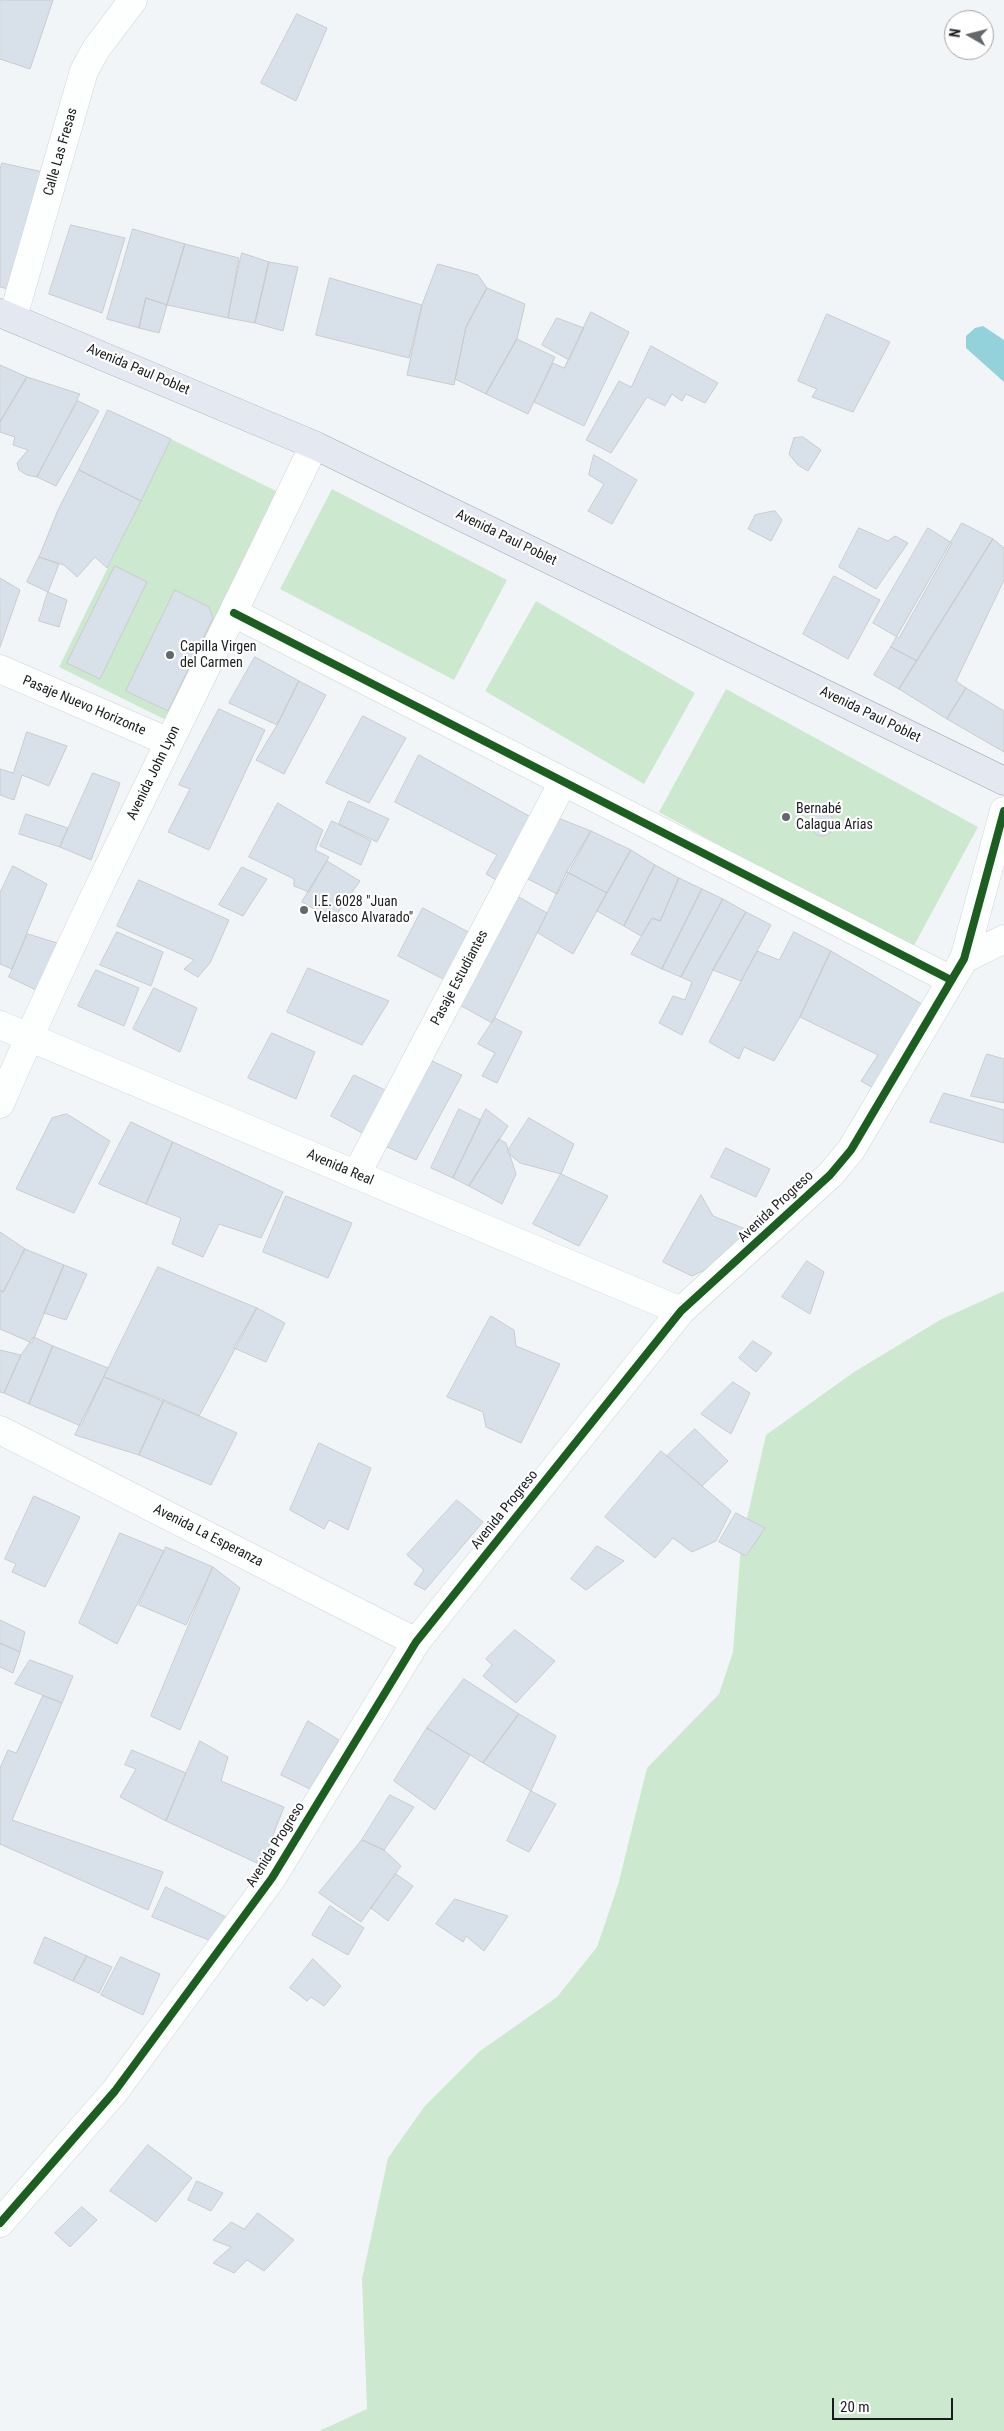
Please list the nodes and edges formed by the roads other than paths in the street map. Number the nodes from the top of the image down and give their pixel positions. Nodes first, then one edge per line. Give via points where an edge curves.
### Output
1 (133, 0) edge
2 (7, 315) edge
3 (314, 445) junction
4 (234, 613) junction
5 (0, 670) edge
6 (169, 742) junction
7 (1004, 781) edge
8 (563, 782) junction
9 (1004, 811) edge
10 (1004, 939) edge
11 (957, 970) junction
12 (0, 1025) edge
13 (29, 1038) junction
14 (0, 1104) edge
15 (356, 1175) junction
16 (681, 1311) junction
17 (0, 1430) edge
18 (416, 1642) junction
19 (0, 2223) edge

1 - 2 street, Calle Las Fresas via 84,70
2 - 3 main road, Avenida Paul Poblet
3 - 4 street, Avenida John Lyon
3 - 7 main road, Avenida Paul Poblet
4 - 6 street, Avenida John Lyon
4 - 8 street
5 - 6 street, Pasaje Nuevo Horizonte
6 - 13 street, Avenida John Lyon
8 - 11 street
8 - 15 street, Pasaje Estudiantes
9 - 11 street, Avenida Progreso
10 - 11 street
11 - 16 street, Avenida Progreso via 852,1150 830,1175
12 - 13 street, Avenida Real
13 - 14 street, Avenida John Lyon
13 - 15 street, Avenida Real
15 - 16 street, Avenida Real
16 - 18 street, Avenida Progreso
17 - 18 street, Avenida La Esperanza
18 - 19 street, Avenida Progreso via 272,1878 115,2091

